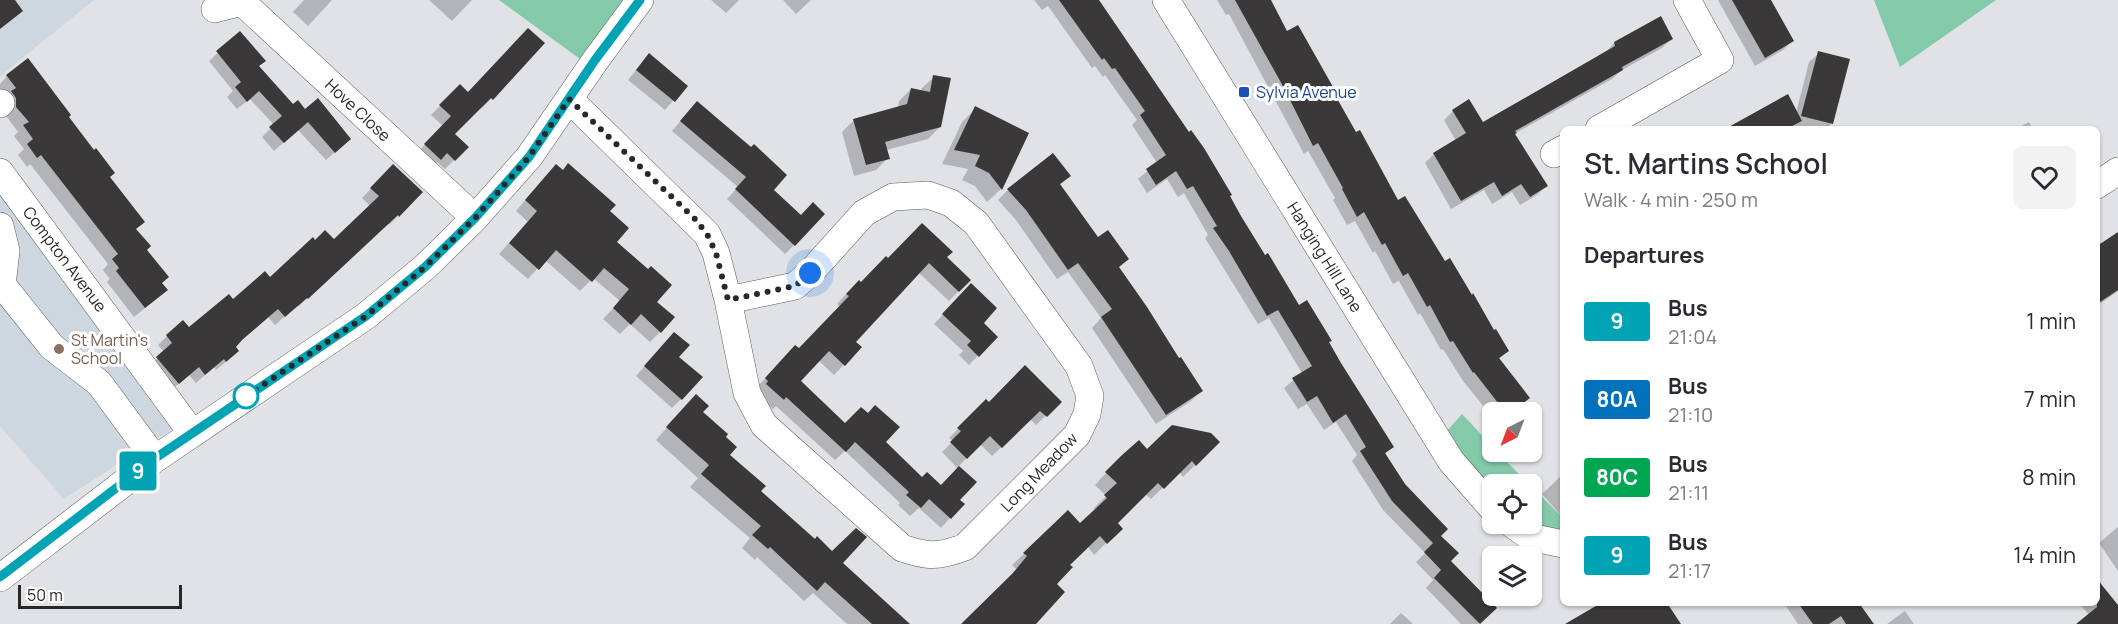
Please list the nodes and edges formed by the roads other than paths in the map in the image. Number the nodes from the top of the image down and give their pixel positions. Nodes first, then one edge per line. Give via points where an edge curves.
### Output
1 (640, 0) edge
2 (1166, 0) edge
3 (1687, 0) edge
4 (242, 1) edge
5 (215, 9) dead end
6 (569, 99) junction
7 (1604, 126) edge
8 (0, 171) edge
9 (2118, 171) edge
10 (2100, 183) edge
11 (475, 218) junction
12 (0, 226) edge
13 (1, 283) edge
14 (728, 300) junction
15 (192, 433) junction
16 (154, 459) junction
17 (1482, 496) edge
18 (1526, 534) edge
19 (1560, 543) edge
20 (0, 578) edge

1 - 6 street
2 - 17 street, Hanging Hill Lane via 1452,462
3 - 7 street via 1720,60
4 - 5 street, Hove Close
4 - 11 street, Hove Close
6 - 11 street via 529,157
6 - 14 street, Long Meadow via 707,234
8 - 15 street, Compton Avenue
9 - 10 street
11 - 15 street via 425,267 366,316
12 - 13 street via 6,250
13 - 16 street via 52,347 99,383
14 - 14 street, Long Meadow via 747,393 764,425 902,548 918,554 943,556 965,547 1077,435 1087,414 1090,396 1078,366 976,223 951,203 928,195 893,197 864,213 795,286
15 - 16 street
16 - 20 street
18 - 19 street

